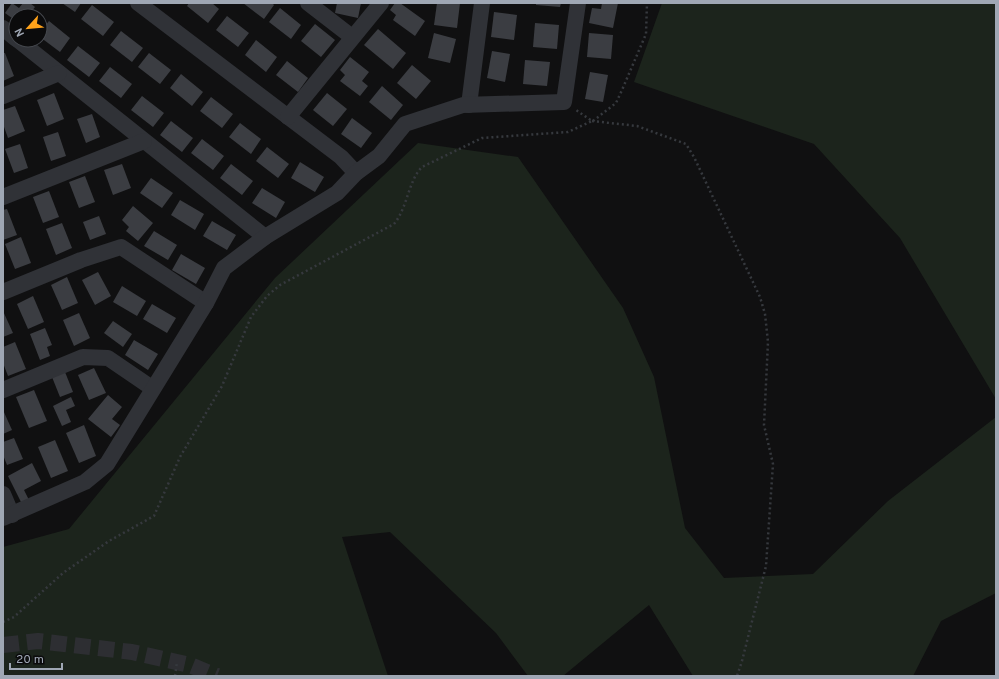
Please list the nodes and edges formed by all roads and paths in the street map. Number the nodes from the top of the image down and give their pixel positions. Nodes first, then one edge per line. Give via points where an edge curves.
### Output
1 (138, 3) edge
2 (308, 3) edge
3 (382, 3) edge
4 (482, 3) edge
5 (578, 3) edge
6 (647, 3) edge
7 (352, 37) junction
8 (28, 48) edge
9 (59, 73) junction
10 (3, 96) edge
11 (564, 102) junction
12 (469, 105) junction
13 (288, 118) junction
14 (592, 121) junction
15 (144, 140) junction
16 (356, 172) junction
17 (3, 197) edge
18 (265, 238) junction
19 (3, 292) edge
20 (206, 303) junction
21 (152, 388) junction
22 (3, 390) edge
23 (3, 494) edge
24 (7, 517) edge
25 (3, 622) edge
26 (177, 662) dead end
27 (175, 676) edge
28 (737, 676) edge

1 - 13 street
2 - 7 street
3 - 7 street
4 - 12 street
5 - 11 street
6 - 14 path via 646,34 616,103
7 - 13 street
8 - 9 street
9 - 10 street
9 - 15 street
11 - 12 street
11 - 14 path
12 - 16 street via 405,124 379,156
13 - 16 street via 341,157
14 - 25 path via 568,132 482,138 422,167 417,173 405,208 394,224 280,285 267,296 251,317 222,386 180,457 154,516 109,541 70,568 14,617
14 - 28 path via 637,126 686,144 760,297 765,314 768,342 764,425 773,464 766,566
15 - 17 street
15 - 18 street
16 - 18 street via 337,193
18 - 20 street via 224,268
19 - 20 street via 81,260 121,247
20 - 21 street
21 - 22 street via 108,358 83,357
21 - 24 street via 107,464 85,482
23 - 24 street
26 - 27 path

